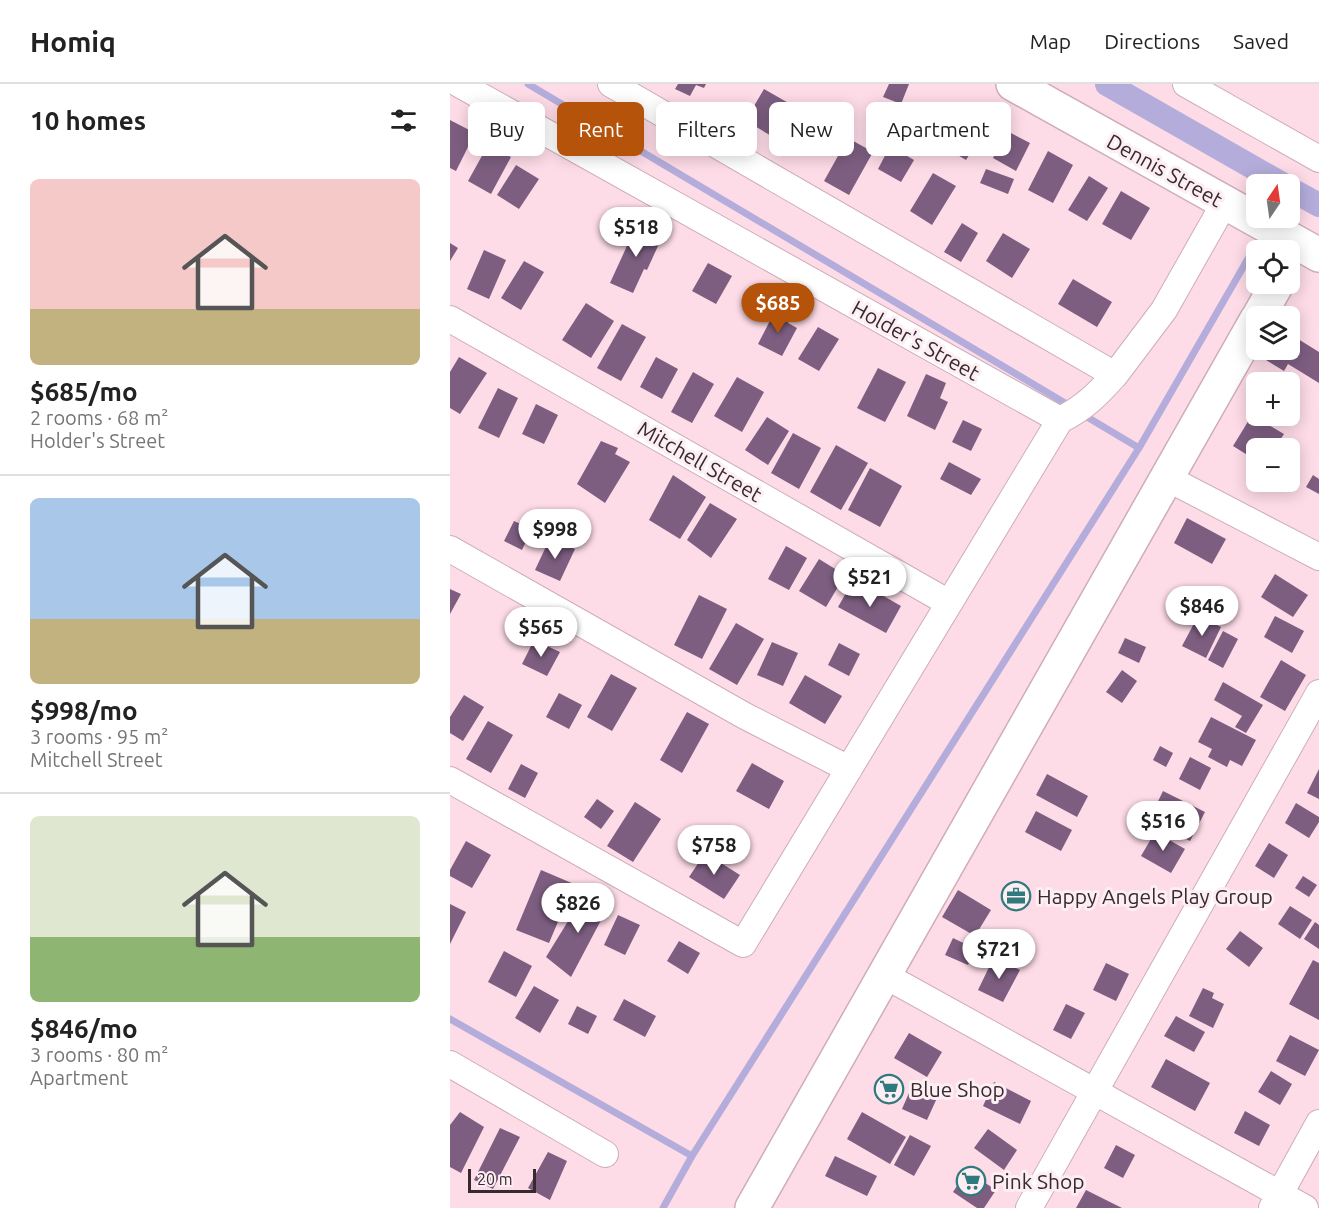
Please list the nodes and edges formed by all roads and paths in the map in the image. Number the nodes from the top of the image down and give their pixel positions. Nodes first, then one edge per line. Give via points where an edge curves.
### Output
1 (459, 84) edge
2 (611, 84) edge
3 (1013, 84) edge
4 (1186, 84) edge
5 (1319, 159) edge
6 (1224, 204) junction
7 (1303, 254) edge
8 (450, 319) edge
9 (1246, 339) edge
10 (1117, 374) junction
11 (1060, 420) junction
12 (1167, 477) junction
13 (450, 549) edge
14 (1319, 557) edge
15 (949, 603) junction
16 (1319, 693) edge
17 (849, 769) junction
18 (450, 780) edge
19 (884, 975) junction
20 (450, 1064) edge
21 (1094, 1091) junction
22 (1319, 1123) edge
23 (605, 1154) dead end
24 (1276, 1201) edge
25 (752, 1208) edge
26 (1029, 1208) edge
27 (1305, 1208) edge

1 - 11 street, Holder's Street
2 - 10 street
3 - 6 street, Dennis Street
4 - 5 street
6 - 7 street, Dennis Street
6 - 10 street via 1164,310
8 - 15 street, Mitchell Street
9 - 12 street
10 - 11 street via 1080,410
11 - 15 street
12 - 14 street
12 - 19 street
13 - 17 street via 745,717
15 - 17 street
16 - 21 street
17 - 18 street via 743,944
19 - 21 street
19 - 25 street
20 - 23 street
21 - 24 street
21 - 26 street
22 - 24 street
24 - 27 street

